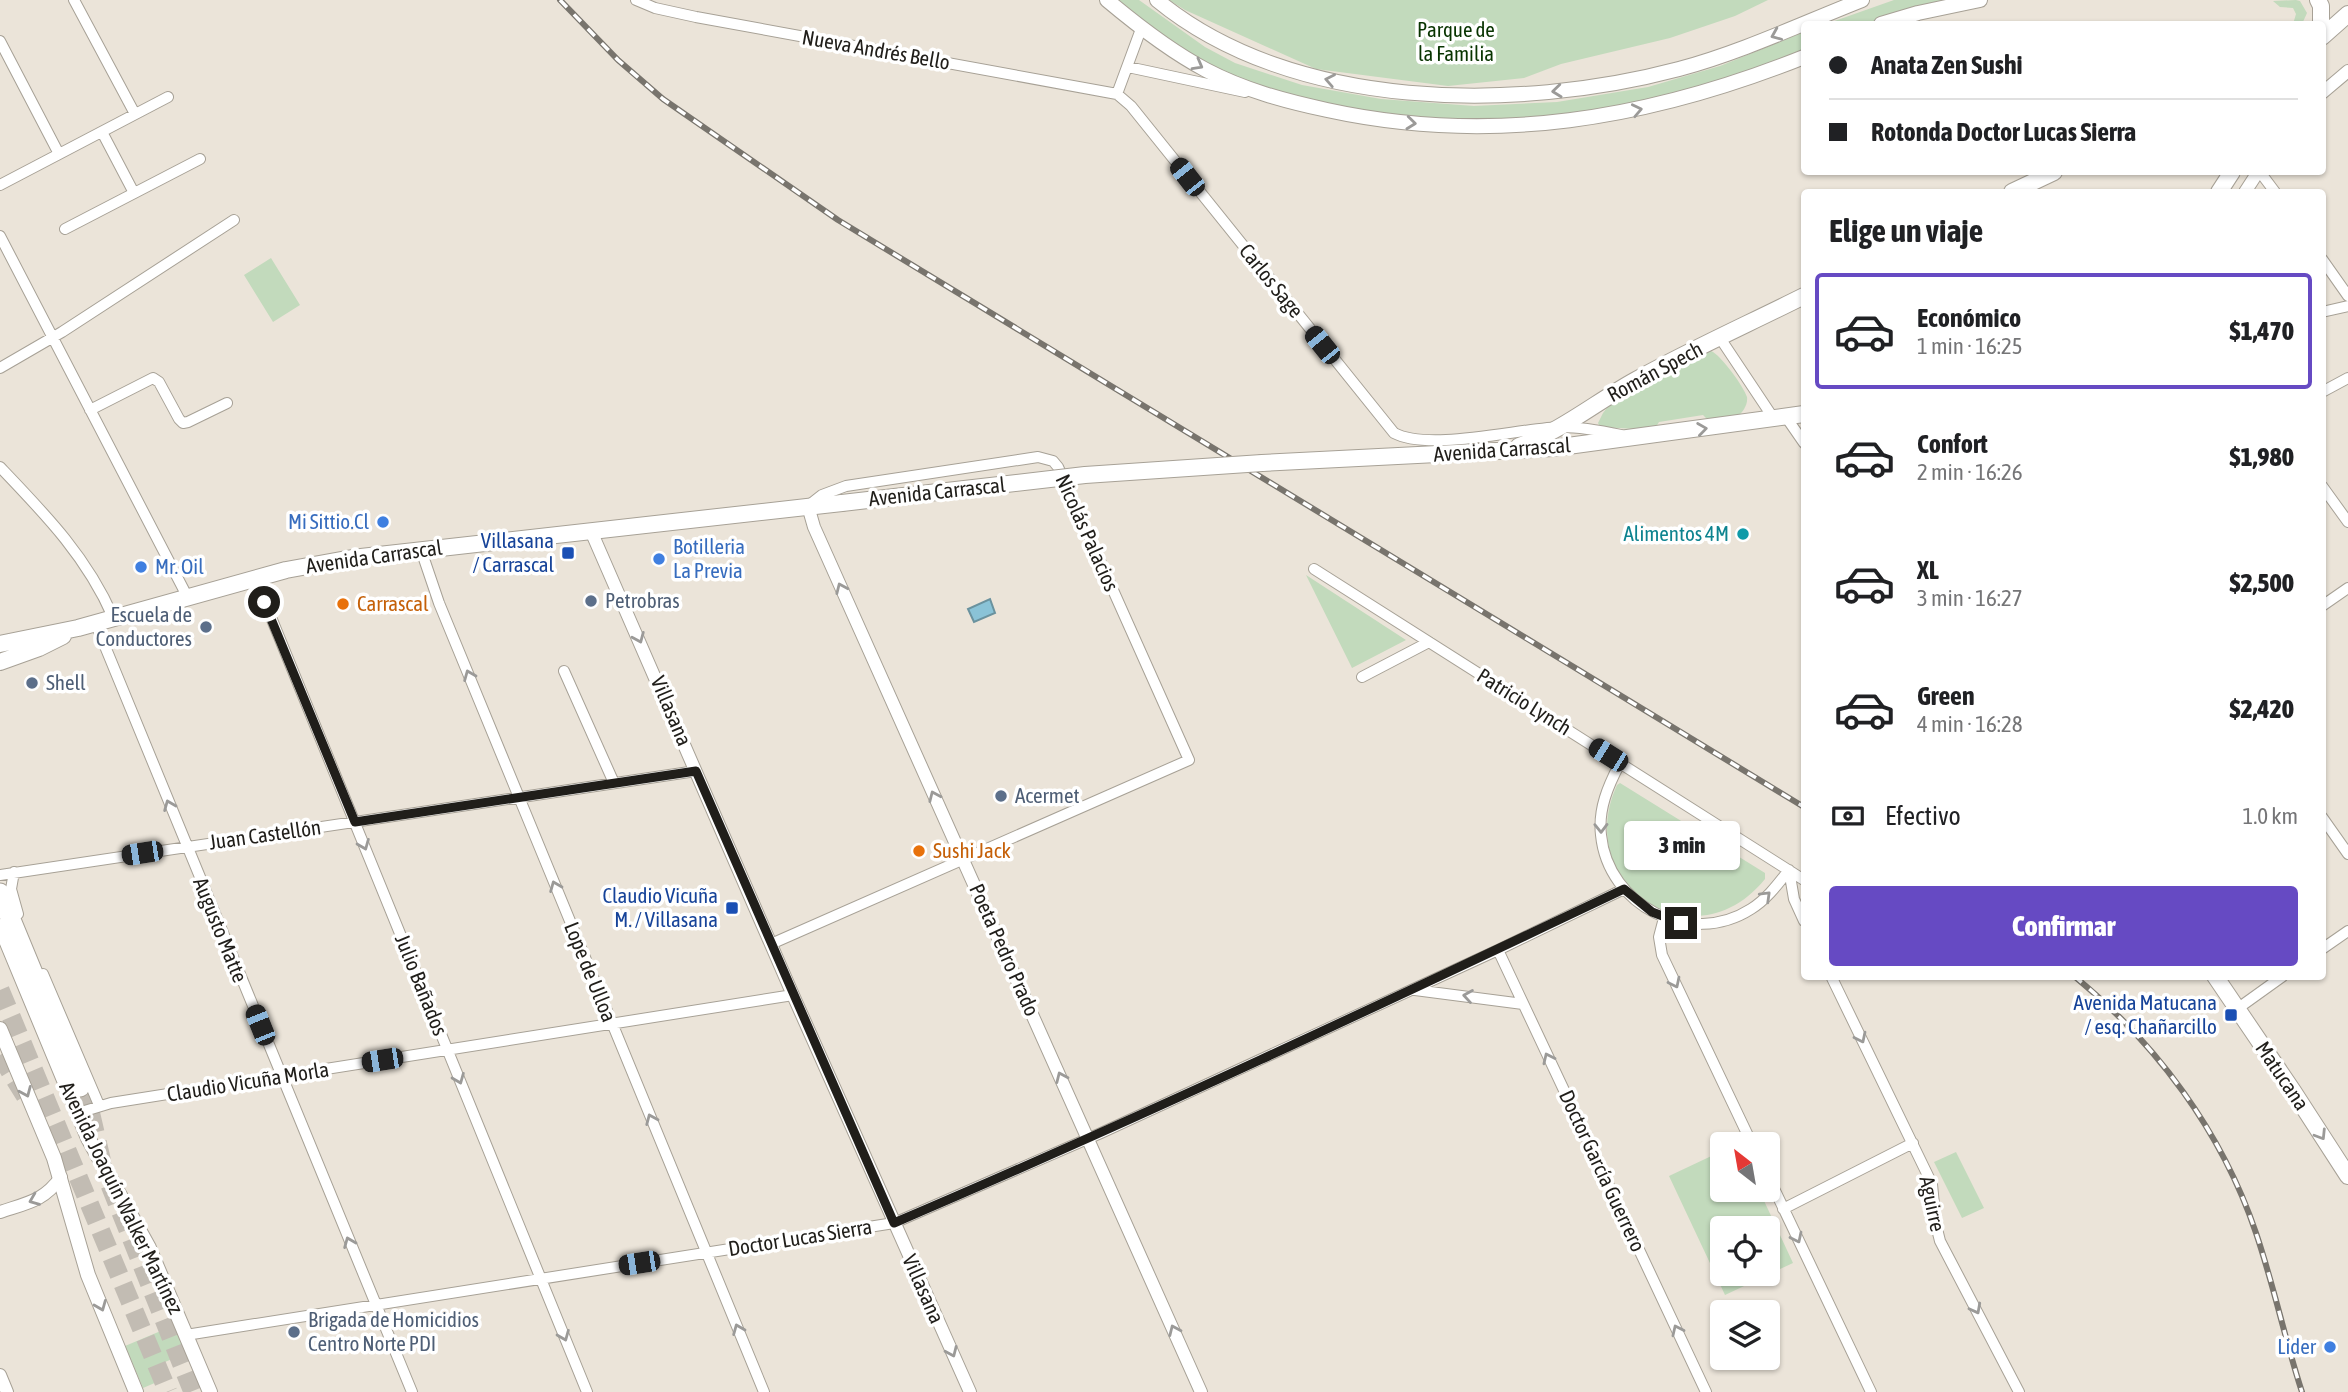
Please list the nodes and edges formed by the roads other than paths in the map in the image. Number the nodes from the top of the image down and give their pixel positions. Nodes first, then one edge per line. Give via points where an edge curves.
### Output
1 (74, 0) edge
2 (636, 0) edge
3 (1107, 0) edge
4 (1157, 0) edge
5 (1862, 0) edge
6 (1980, 0) edge
7 (2318, 0) edge
8 (2348, 14) edge
9 (1811, 21) edge
10 (1891, 21) edge
11 (2321, 21) edge
12 (1801, 25) edge
13 (1141, 29) junction
14 (2326, 33) edge
15 (0, 41) edge
16 (1801, 58) edge
17 (1128, 66) junction
18 (2348, 71) edge
19 (2326, 90) edge
20 (1117, 94) junction
21 (168, 97) dead end
22 (1272, 97) junction
23 (135, 114) junction
24 (102, 132) junction
25 (59, 154) junction
26 (200, 159) dead end
27 (2048, 175) edge
28 (2261, 175) edge
29 (0, 185) edge
30 (2018, 189) edge
31 (2273, 189) edge
32 (134, 193) junction
33 (234, 220) dead end
34 (65, 229) dead end
35 (0, 236) edge
36 (2326, 265) edge
37 (2348, 296) edge
38 (1801, 298) edge
39 (2348, 306) edge
40 (2326, 311) edge
41 (52, 338) junction
42 (1720, 338) junction
43 (0, 368) edge
44 (2348, 379) edge
45 (2326, 390) edge
46 (227, 403) dead end
47 (1591, 406) junction
48 (90, 410) junction
49 (1801, 414) edge
50 (1780, 418) junction
51 (1562, 427) junction
52 (1580, 437) junction
53 (1801, 440) edge
54 (1507, 450) junction
55 (0, 467) edge
56 (2326, 492) edge
57 (808, 506) junction
58 (2348, 522) edge
59 (592, 531) junction
60 (421, 550) junction
61 (1314, 569) dead end
62 (254, 578) junction
63 (2348, 589) edge
64 (187, 596) junction
65 (2326, 603) edge
66 (113, 618) junction
67 (95, 622) junction
68 (78, 628) junction
69 (1429, 642) junction
70 (0, 644) edge
71 (0, 662) edge
72 (564, 671) dead end
73 (1362, 677) dead end
74 (1620, 763) junction
75 (696, 771) junction
76 (614, 783) junction
77 (519, 797) junction
78 (355, 822) junction
79 (2326, 823) edge
80 (186, 847) junction
81 (2348, 854) edge
82 (962, 858) junction
83 (1789, 870) junction
84 (14, 872) junction
85 (0, 874) edge
86 (1801, 878) edge
87 (1624, 889) junction
88 (0, 894) edge
89 (1801, 914) edge
90 (1664, 918) junction
91 (0, 926) edge
92 (2348, 931) edge
93 (771, 944) junction
94 (2326, 946) edge
95 (1497, 950) junction
96 (1833, 980) edge
97 (2218, 980) edge
98 (2277, 980) edge
99 (1412, 990) junction
100 (793, 996) junction
101 (1523, 1004) junction
102 (2237, 1009) junction
103 (612, 1024) junction
104 (0, 1029) edge
105 (447, 1050) junction
106 (281, 1076) junction
107 (80, 1087) tunnel mouth
108 (99, 1105) junction
109 (78, 1112) junction
110 (1746, 1132) edge
111 (1089, 1139) junction
112 (1913, 1143) junction
113 (2348, 1176) edge
114 (61, 1177) junction
115 (1780, 1202) edge
116 (1783, 1209) junction
117 (0, 1212) edge
118 (894, 1223) junction
119 (707, 1252) junction
120 (541, 1279) junction
121 (376, 1305) junction
122 (186, 1335) junction
123 (0, 1376) edge
124 (7, 1392) edge
125 (136, 1392) edge
126 (210, 1392) edge
127 (412, 1392) edge
128 (587, 1392) edge
129 (764, 1392) edge
130 (970, 1392) edge
131 (1201, 1392) edge
132 (1706, 1392) edge
133 (1871, 1392) edge
134 (2019, 1392) edge

1 - 23 street
2 - 20 street, Nueva Andrés Bello via 685,15
3 - 13 main road
12 -> 4 main road via 1680,69 1575,89 1481,95 1360,85 1276,66 1211,38
5 -> 9 main road
6 - 10 main road
7 - 11 main road
8 - 14 main road
13 - 17 street
13 -> 22 main road via 1206,70
15 - 25 street
22 -> 16 main road via 1404,122 1530,124 1675,101
17 - 20 street
17 - 22 street
18 - 19 street
20 - 51 street, Carlos Sage via 1394,433 1412,439 1451,439
21 - 23 street
23 - 24 street
24 - 25 street
24 - 32 street
25 - 29 street
26 - 32 street
27 - 30 main road
28 - 31 street
32 - 34 street
33 - 41 street
35 - 41 street
36 - 37 street
38 - 42 main road, Román Spech
39 - 40 street
41 - 43 street
41 - 48 street
42 - 47 main road, Román Spech
42 - 50 street
44 - 45 street
46 - 48 street via 183,423 153,378
47 - 51 main road, Román Spech
47 - 52 main road via 1581,421
48 - 64 street
49 - 50 main road, Avenida Carrascal
52 -> 50 main road, Avenida Carrascal via 1634,439
50 - 53 street
51 - 52 street, Carlos Sage
51 - 54 main road, Román Spech
52 - 54 main road, Avenida Carrascal
54 - 57 main road, Avenida Carrascal, bridge via 1147,470
55 - 66 street via 75,550
56 - 58 street
57 - 59 main road, Avenida Carrascal
82 -> 57 street, Poeta Pedro Prado
57 - 82 street, Nicolás Palacios via 846,486 1038,457 1053,461 1189,760
59 - 60 main road, Avenida Carrascal
59 -> 75 street, Villasana
60 - 62 main road, Avenida Carrascal
77 -> 60 street, Lope de Ulloa
61 - 69 street, Patricio Lynch
62 - 64 main road, Avenida Carrascal
62 - 78 street, Julio Bañados
63 - 65 street
64 - 66 main road, Avenida Carrascal
66 - 67 main road, Avenida Carrascal
67 - 68 main road, Avenida Carrascal
80 -> 67 street, Augusto Matte
68 - 70 main road, Avenida Carrascal
68 - 71 main road, Avenida Carrascal
69 - 73 street
69 - 74 street, Patricio Lynch
72 - 76 street
74 - 83 street, Patricio Lynch
74 -> 87 street via 1604,802 1601,833 1610,869
75 - 76 street, Juan Castellón
75 - 93 street, Villasana
76 - 77 street, Juan Castellón
77 - 78 street, Juan Castellón
103 -> 77 street, Lope de Ulloa
78 - 80 street, Juan Castellón
78 -> 105 street, Julio Bañados
79 - 81 street
80 - 84 street, Juan Castellón
80 - 106 street, Augusto Matte
82 - 93 street
111 -> 82 street, Poeta Pedro Prado
83 - 86 street, Patricio Lynch
83 - 89 street
90 -> 83 street via 1702,924 1733,918 1760,902
84 - 85 street, Juan Castellón
84 - 108 street via 11,889 16,908
87 - 90 street via 1641,906
87 - 95 street, Doctor Lucas Sierra
88 - 107 highway
90 -> 110 street via 1659,937 1662,955
91 - 109 main road, Avenida Joaquín Walker Martínez
92 - 94 street
93 - 100 street, Villasana
95 - 99 street, Doctor Lucas Sierra
95 - 101 street, Doctor García Guerrero
96 -> 112 street, Aguirre
97 - 102 main road, Matucana
98 - 102 street
101 -> 99 street
99 - 111 street, Doctor Lucas Sierra
100 - 103 street, Claudio Vicuña Morla
100 - 118 street, Villasana
132 -> 101 street, Doctor García Guerrero
102 -> 113 main road, Matucana
103 - 105 street, Claudio Vicuña Morla
119 -> 103 street, Lope de Ulloa
104 -> 114 main road, Avenida Joaquín Walker Martínez
105 - 106 street, Claudio Vicuña Morla
105 -> 120 street, Julio Bañados
106 - 108 street, Claudio Vicuña Morla
121 -> 106 street, Augusto Matte
108 - 109 street, Claudio Vicuña Morla
109 - 122 main road, Avenida Joaquín Walker Martínez via 96,1154 145,1240
111 - 118 street, Doctor Lucas Sierra
131 -> 111 street, Poeta Pedro Prado
112 - 116 street
112 -> 134 street, Aguirre via 1932,1184 1940,1241
114 -> 117 street via 42,1197
114 -> 125 main road, Avenida Joaquín Walker Martínez via 88,1275
115 - 116 street
116 -> 133 street
118 - 119 street, Doctor Lucas Sierra
118 -> 130 street, Villasana
119 - 120 street, Doctor Lucas Sierra
129 -> 119 street, Lope de Ulloa
120 - 121 street, Doctor Lucas Sierra
120 -> 128 street, Julio Bañados
121 - 122 street, Doctor Lucas Sierra
121 - 127 street, Augusto Matte
122 - 126 main road, Avenida Joaquín Walker Martínez
123 - 124 street

